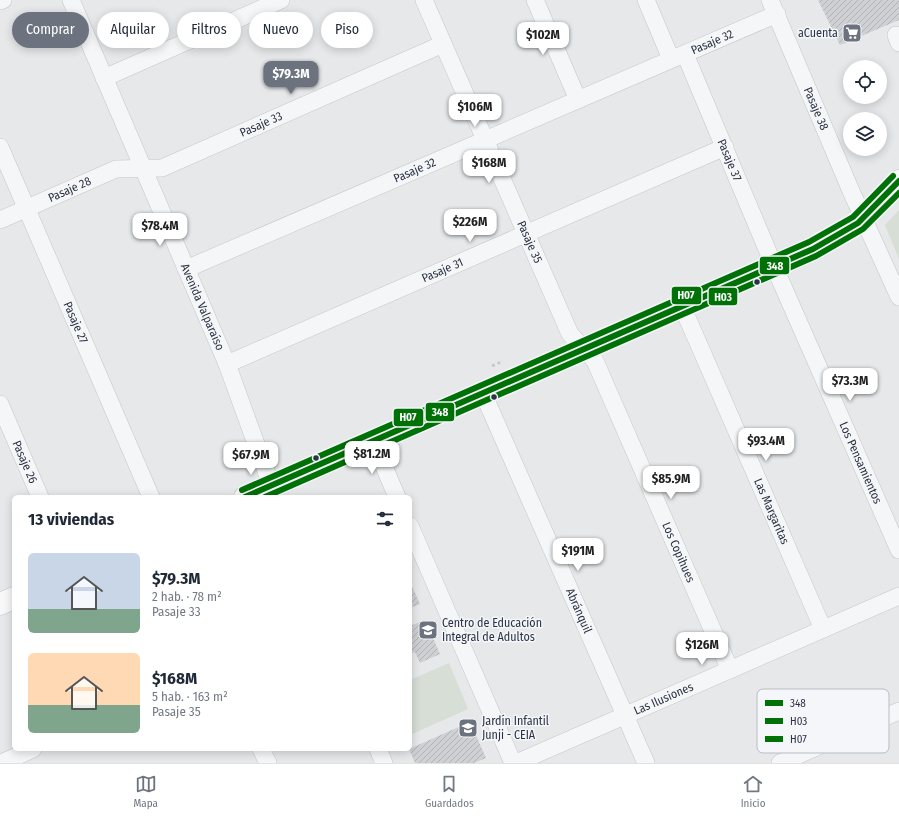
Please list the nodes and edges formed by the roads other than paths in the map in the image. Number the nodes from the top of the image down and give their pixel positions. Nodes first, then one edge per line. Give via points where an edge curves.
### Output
1 (3, 0) edge
2 (71, 0) edge
3 (281, 0) edge
4 (424, 0) edge
5 (535, 0) edge
6 (646, 0) edge
7 (0, 1) edge
8 (774, 7) edge
9 (443, 44) junction
10 (678, 57) junction
11 (104, 78) junction
12 (578, 100) junction
13 (485, 140) junction
14 (0, 147) edge
15 (724, 148) junction
16 (142, 168) junction
17 (899, 181) edge
18 (27, 209) junction
19 (864, 217) junction
20 (0, 220) edge
21 (526, 234) junction
22 (774, 266) junction
23 (186, 269) junction
24 (899, 297) edge
25 (682, 306) junction
26 (584, 349) junction
27 (227, 364) junction
28 (483, 393) junction
29 (0, 404) edge
30 (373, 441) junction
31 (270, 491) edge
32 (39, 495) edge
33 (150, 495) edge
34 (253, 495) edge
35 (396, 495) edge
36 (412, 531) edge
37 (899, 550) edge
38 (899, 596) edge
39 (12, 599) edge
40 (0, 604) edge
41 (823, 629) junction
42 (730, 670) junction
43 (899, 711) edge
44 (889, 715) edge
45 (625, 716) junction
46 (27, 751) edge
47 (379, 751) edge
48 (803, 753) edge
49 (0, 763) edge
50 (384, 763) edge
51 (515, 763) edge
52 (646, 763) edge
53 (780, 763) edge

1 - 7 street
2 - 11 street, Avenida Valparaíso
3 - 11 street
4 - 9 street, Pasaje 35
5 - 12 street
6 - 10 street, Pasaje 37
8 - 10 street, Pasaje 32
8 - 19 street, Pasaje 38
9 - 13 street, Pasaje 35
9 - 16 street, Pasaje 33 via 162,168
10 - 12 street, Pasaje 32
10 - 15 street, Pasaje 37
11 - 16 street, Avenida Valparaíso
12 - 13 street, Pasaje 32
13 - 21 street, Pasaje 35
13 - 23 street, Pasaje 32
14 - 18 street, Pasaje 27
15 - 21 street, Pasaje 31
15 - 22 street, Pasaje 37
16 - 18 street, Pasaje 28 via 116,170
16 - 23 street, Avenida Valparaíso
17 - 19 main road
18 - 20 street, Pasaje 28
18 - 33 street, Pasaje 27
19 - 22 main road via 848,230
19 - 24 street, Pasaje 38
21 - 26 street, Pasaje 35 via 570,334
21 - 27 street, Pasaje 31
22 - 25 main road
22 - 37 street, Los Pensamientos
23 - 27 street, Avenida Valparaíso
25 - 26 main road
25 - 41 street, Las Margaritas
26 - 28 main road
26 - 42 street, Los Copihues via 595,361
27 - 31 street, Avenida Valparaíso
28 - 30 main road
28 - 45 street, Abránquil
29 - 32 street, Pasaje 26
30 - 31 main road
30 - 35 street
31 - 34 main road
36 - 51 street
38 - 41 street, Las Ilusiones
39 - 40 main road
41 - 42 street, Las Ilusiones
42 - 45 street, Las Ilusiones
43 - 44 street
45 - 51 street, Las Ilusiones
45 - 52 street, Abránquil
46 - 49 street
47 - 50 street
48 - 53 street

